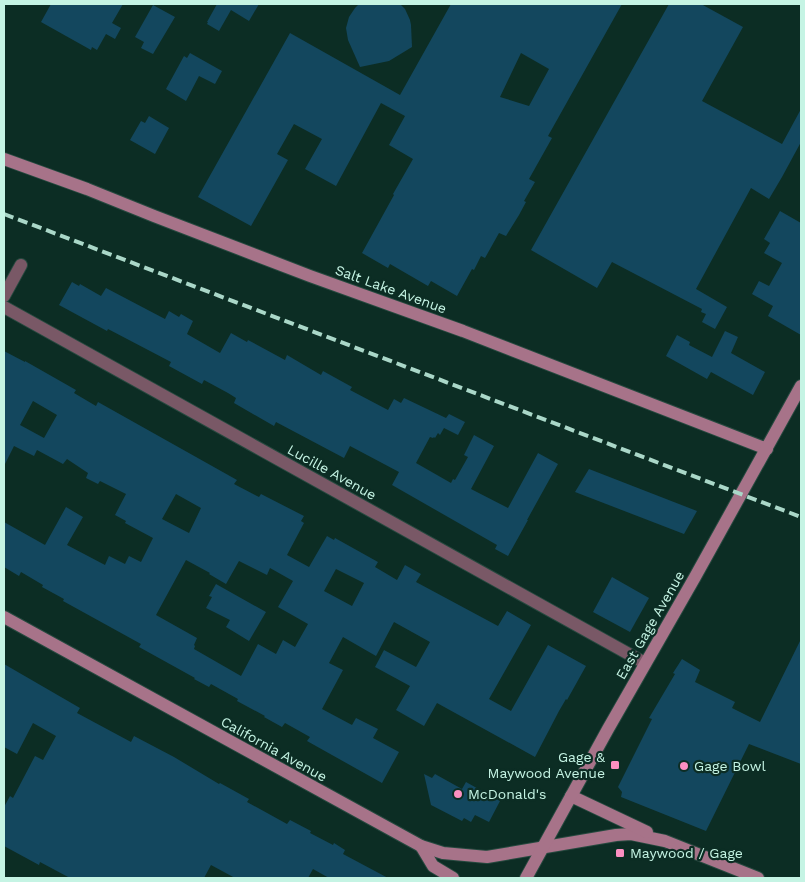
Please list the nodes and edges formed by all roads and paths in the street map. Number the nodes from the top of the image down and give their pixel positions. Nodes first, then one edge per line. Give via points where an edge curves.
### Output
1 (4, 159) edge
2 (21, 265) dead end
3 (4, 296) edge
4 (4, 307) edge
5 (801, 386) edge
6 (767, 448) junction
7 (4, 617) edge
8 (645, 663) junction
9 (571, 796) junction
10 (665, 840) junction
11 (421, 846) junction
12 (544, 847) junction
13 (453, 878) edge
14 (526, 878) edge
15 (758, 878) edge

1 - 6 street, Salt Lake Avenue
2 - 3 street
4 - 8 street, Lucille Avenue
5 - 6 street, East Gage Avenue
6 - 8 street, East Gage Avenue
7 - 11 street, California Avenue
8 - 9 street, East Gage Avenue
9 - 10 street
9 - 12 street, East Gage Avenue
10 - 12 street, California Avenue via 616,834
10 - 15 street
11 - 12 street, California Avenue via 443,853 487,857
11 - 13 street via 433,866
12 - 14 street, East Gage Avenue

